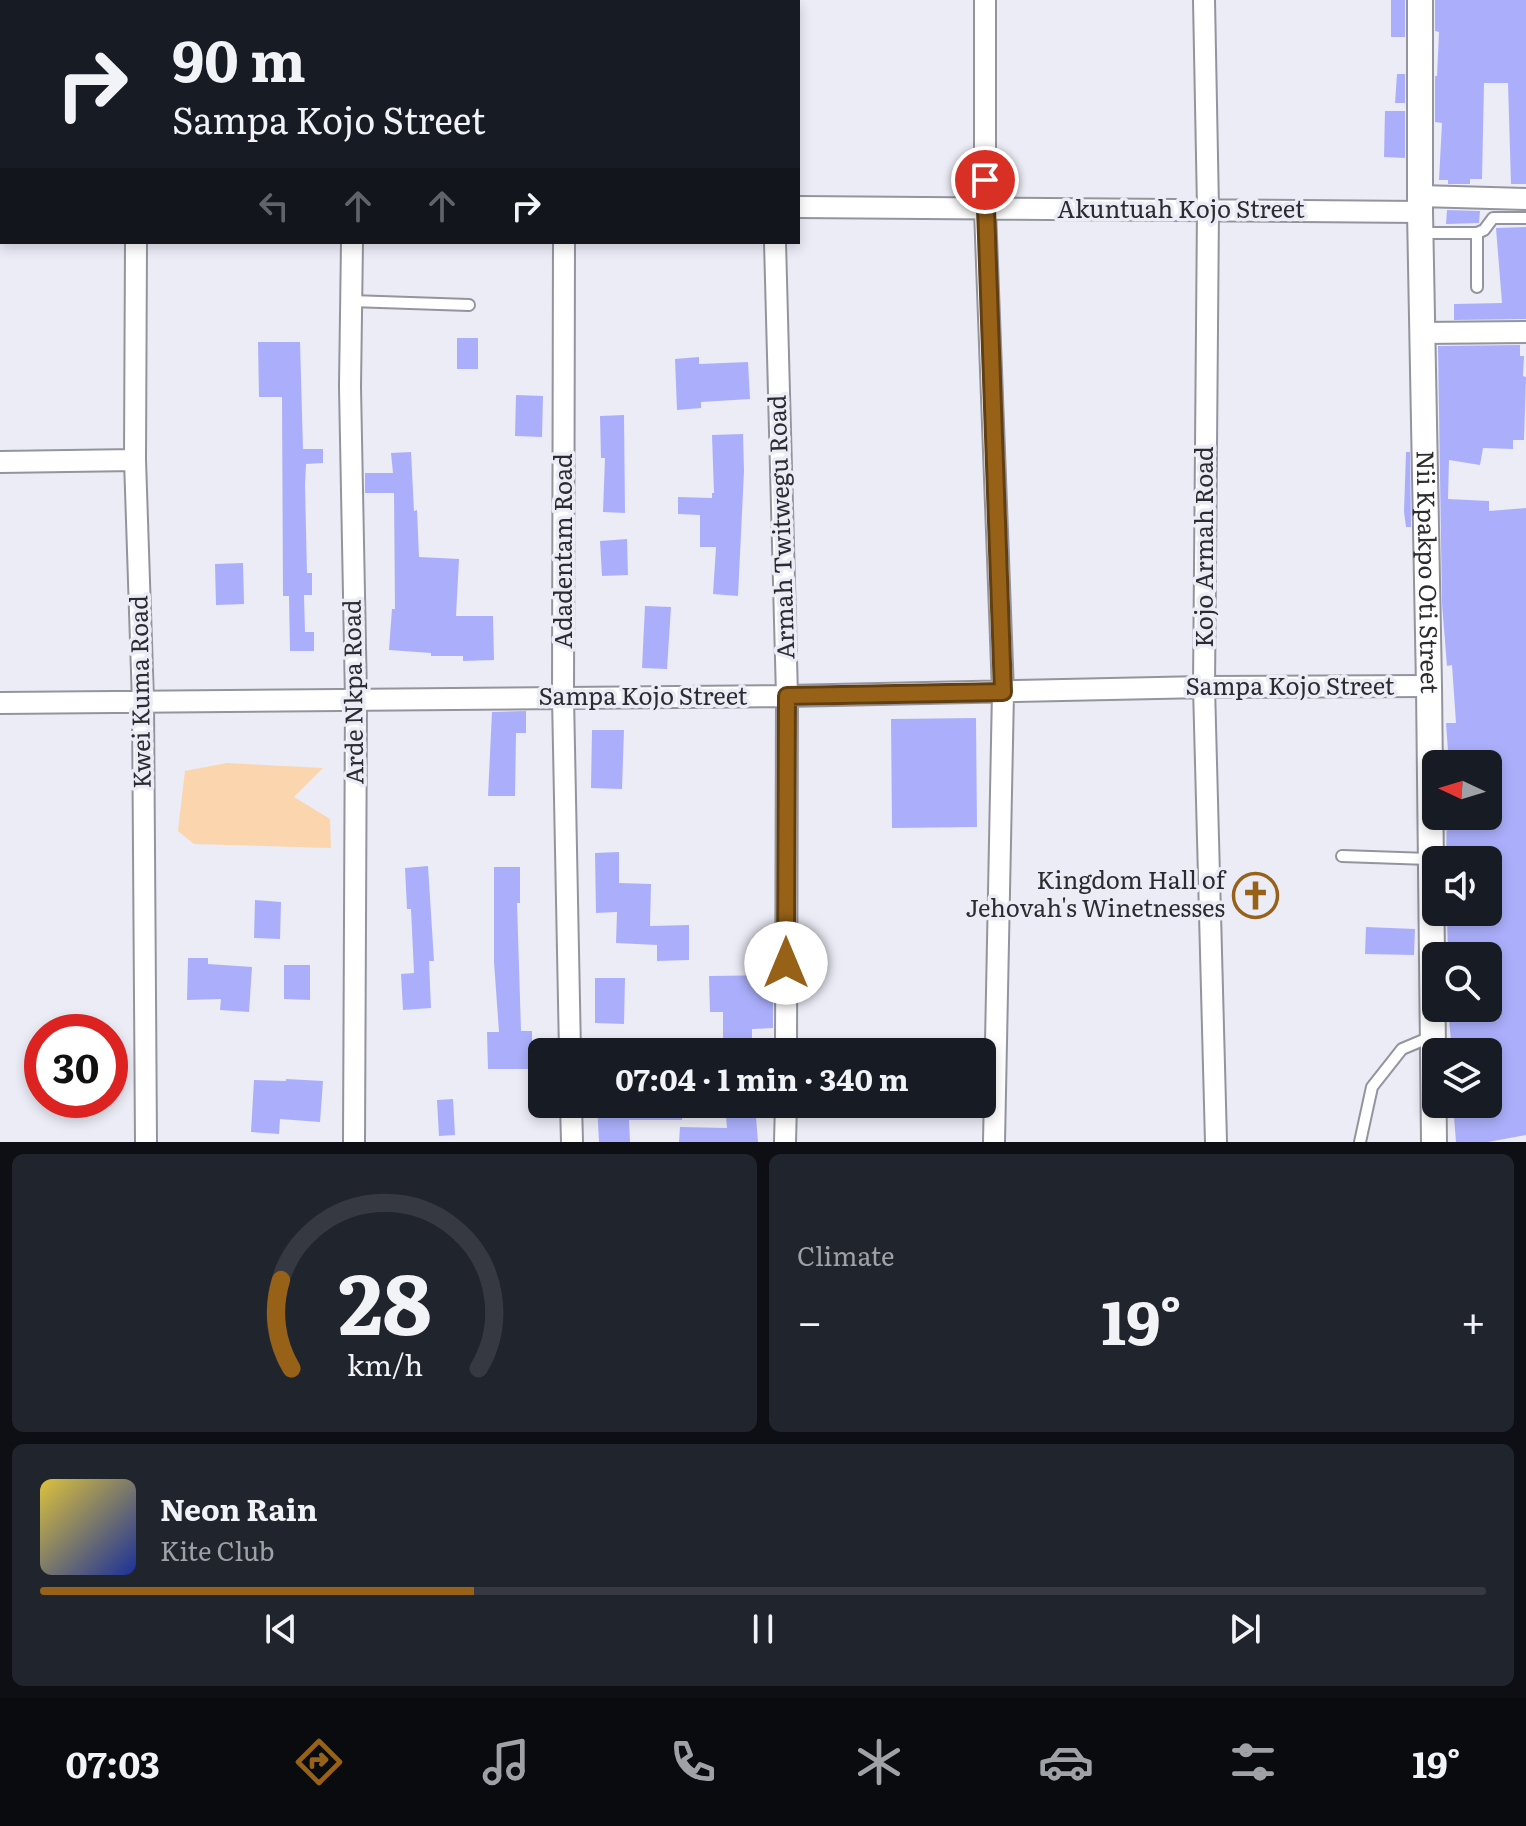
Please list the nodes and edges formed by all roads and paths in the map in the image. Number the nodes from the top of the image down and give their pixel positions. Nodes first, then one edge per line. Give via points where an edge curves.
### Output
1 (985, 0) edge
2 (1204, 0) edge
3 (1420, 0) edge
4 (1526, 199) edge
5 (800, 207) edge
6 (1208, 208) junction
7 (985, 210) junction
8 (1420, 214) junction
9 (1526, 218) edge
10 (1477, 233) junction
11 (136, 244) edge
12 (352, 244) edge
13 (564, 244) edge
14 (775, 244) edge
15 (1477, 287) dead end
16 (350, 301) junction
17 (469, 305) dead end
18 (1526, 332) edge
19 (1422, 333) junction
20 (135, 460) junction
21 (0, 462) edge
22 (1429, 686) junction
23 (1204, 687) junction
24 (1003, 692) junction
25 (787, 696) junction
26 (563, 697) junction
27 (356, 698) junction
28 (143, 702) junction
29 (0, 703) edge
30 (1431, 846) edge
31 (1342, 856) dead end
32 (1422, 859) edge
33 (1432, 926) edge
34 (1433, 1036) junction
35 (570, 1038) edge
36 (786, 1038) edge
37 (571, 1118) edge
38 (786, 1118) edge
39 (146, 1142) edge
40 (354, 1142) edge
41 (572, 1142) edge
42 (785, 1142) edge
43 (994, 1142) edge
44 (1216, 1142) edge
45 (1360, 1142) edge
46 (1434, 1142) edge

1 - 7 street
2 - 6 street, Kojo Armah Road
3 - 8 street, Nii Kpakpo Oti Street
4 - 8 street, Akuntuah Kojo Street
5 - 7 street, Akuntuah Kojo Street
6 - 7 street, Akuntuah Kojo Street
6 - 8 street, Akuntuah Kojo Street
6 - 23 street, Kojo Armah Road
7 - 24 street
8 - 10 lane
8 - 19 street, Nii Kpakpo Oti Street
9 - 10 lane via 1493,218
10 - 15 lane
11 - 20 street, Kwei Kuma Road
12 - 16 street, Arde Nkpa Road
13 - 26 street, Adadentam Road
14 - 25 street, Armah Twitwegu Road
16 - 17 lane
16 - 27 street, Arde Nkpa Road
18 - 19 street
19 - 22 street, Nii Kpakpo Oti Street
20 - 21 street
20 - 28 street, Kwei Kuma Road
22 - 23 street, Sampa Kojo Street
22 - 30 street, Nii Kpakpo Oti Street
23 - 24 street, Sampa Kojo Street
23 - 44 street, Kojo Armah Road
24 - 25 street, Sampa Kojo Street
24 - 43 street
25 - 26 street, Sampa Kojo Street
25 - 36 street, Armah Twitwegu Road
26 - 27 street, Sampa Kojo Street
26 - 35 street, Adadentam Road
27 - 28 street, Sampa Kojo Street
27 - 40 street, Arde Nkpa Road
28 - 29 street, Sampa Kojo Street
28 - 39 street, Kwei Kuma Road
31 - 32 lane
33 - 34 street, Nii Kpakpo Oti Street
34 - 45 lane via 1402,1049 1372,1087
34 - 46 street, Nii Kpakpo Oti Street
37 - 41 street
38 - 42 street

